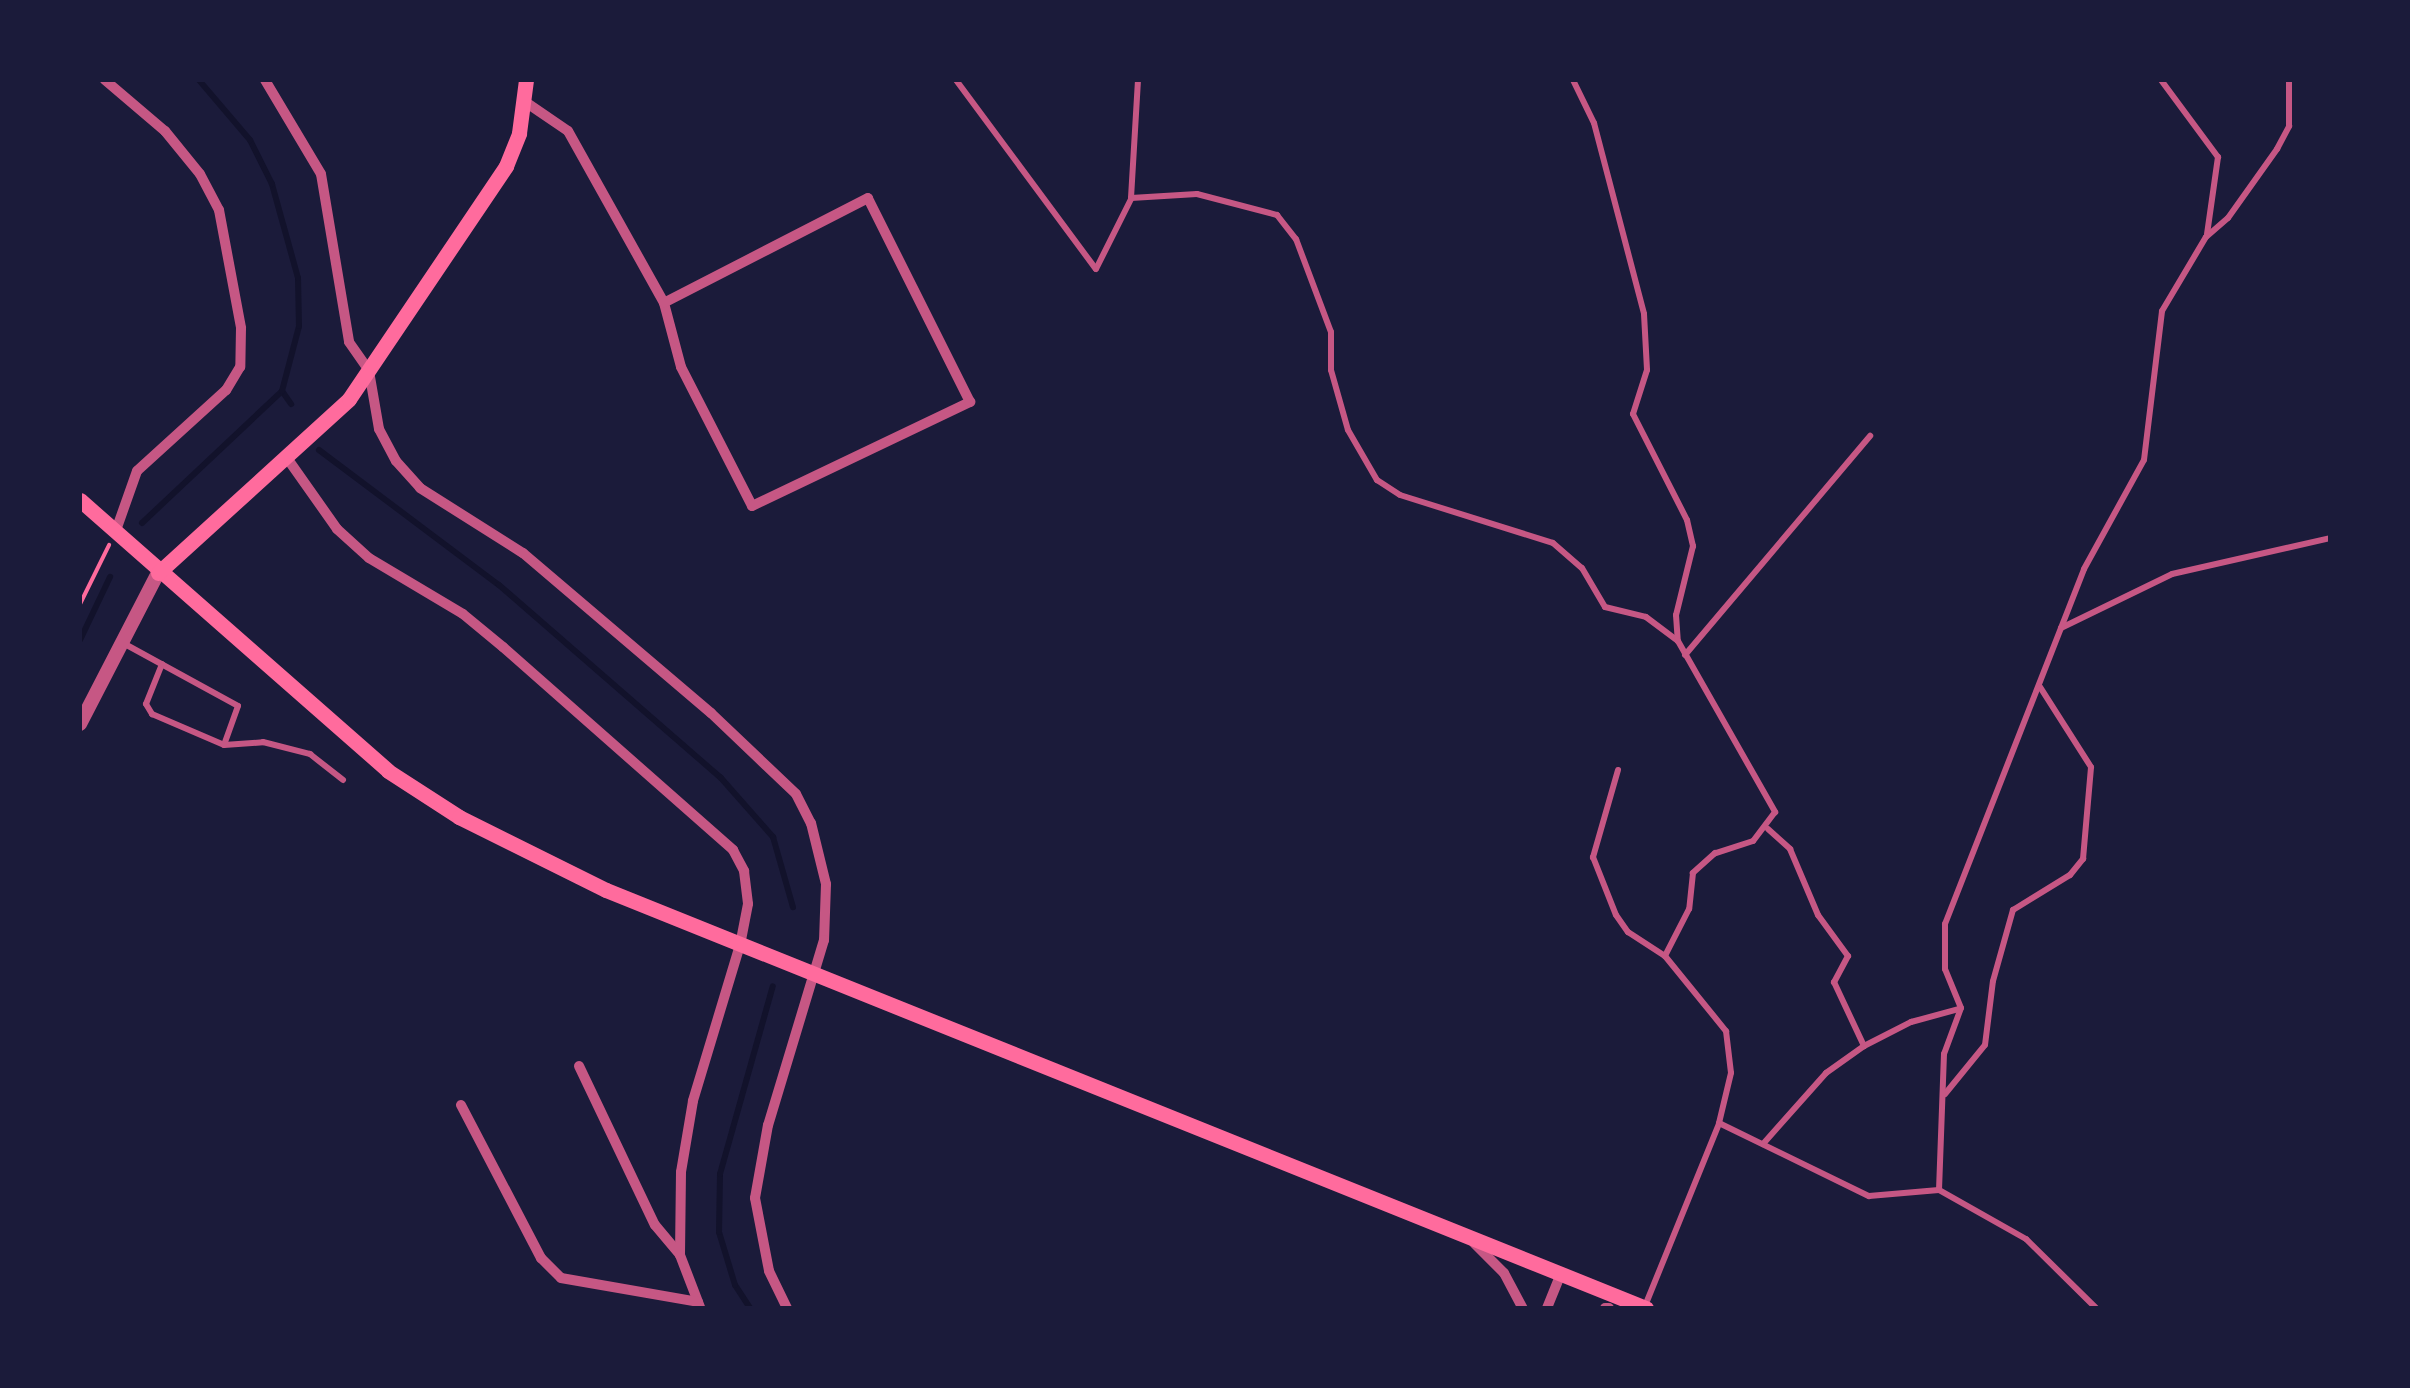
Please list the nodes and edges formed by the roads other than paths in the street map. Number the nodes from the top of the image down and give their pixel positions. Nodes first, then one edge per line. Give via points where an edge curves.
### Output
1 (105, 80) edge
2 (264, 80) edge
3 (526, 80) edge
4 (956, 80) edge
5 (1138, 80) edge
6 (1573, 80) edge
7 (2160, 80) edge
8 (2289, 80) edge
9 (524, 101) junction
10 (1132, 198) junction
11 (2206, 237) junction
12 (664, 303) junction
13 (369, 371) junction
14 (1870, 436) dead end
15 (287, 458) junction
16 (80, 500) edge
17 (114, 534) junction
18 (2330, 538) edge
19 (158, 573) junction
20 (2060, 629) junction
21 (1678, 641) junction
22 (122, 642) junction
23 (1684, 655) junction
24 (162, 664) junction
25 (2040, 686) junction
26 (80, 724) edge
27 (224, 745) junction
28 (1618, 770) dead end
29 (343, 780) dead end
30 (1768, 829) junction
31 (740, 945) junction
32 (1666, 956) junction
33 (813, 975) junction
34 (1960, 1008) junction
35 (1864, 1046) junction
36 (579, 1066) dead end
37 (1946, 1094) junction
38 (461, 1105) dead end
39 (1719, 1123) junction
40 (1763, 1144) junction
41 (1939, 1190) junction
42 (1470, 1238) junction
43 (680, 1254) junction
44 (1560, 1275) junction
45 (699, 1305) edge
46 (787, 1308) edge
47 (1523, 1308) edge
48 (1547, 1308) edge
49 (1645, 1308) edge
50 (2096, 1308) edge

1 - 17 street via 164,131 200,174 219,210 241,328 240,367 226,390 137,471
2 - 13 street via 321,174 349,342
3 - 9 main road
4 - 10 lane via 1096,268
5 - 10 lane
6 - 21 lane via 1594,124 1644,314 1647,370 1633,414 1687,520 1693,546 1676,615
7 - 11 lane via 2218,157
8 - 11 lane via 2283,138 2228,218
9 - 12 street via 568,131
9 - 13 main road via 506,166
10 - 21 lane via 1197,194 1276,215 1296,239 1331,332 1332,370 1348,430 1377,480 1400,495 1553,544 1582,568 1605,607 1646,618
11 - 20 lane via 2162,311 2144,460
12 - 12 street via 709,432 752,506 970,402 868,198
13 - 15 main road
13 - 33 street via 379,429 420,488 575,594 796,794 821,850 826,884 824,940
14 - 23 lane
15 - 19 main road
15 - 31 street via 337,529 369,558 463,614 733,850 748,904
16 - 17 main road
17 - 19 main road
18 - 20 lane via 2172,574
19 - 22 street
19 - 31 main road via 388,771 459,817 606,890
20 - 25 lane
21 - 23 lane
22 - 24 lane
22 - 26 street
23 - 30 lane via 1775,812
24 - 27 lane via 240,709
24 - 27 lane via 147,710
25 - 34 lane via 1946,924 1946,969
25 - 37 lane via 2091,767 2083,859 2070,876 2014,910 1993,981 1986,1045
27 - 29 lane via 263,742 310,754
28 - 32 lane via 1593,856 1628,932
30 - 32 lane via 1715,853 1693,873 1689,909
30 - 35 lane via 1790,849 1818,915 1848,956 1834,982
31 - 33 main road
31 - 43 street via 693,1101 681,1172
32 - 39 lane via 1726,1031 1731,1073
33 - 42 main road
33 - 46 street via 768,1125 755,1198 769,1272
34 - 35 lane via 1911,1022
34 - 37 lane via 1944,1054
35 - 40 lane via 1826,1073
36 - 43 street via 655,1225
37 - 41 lane
38 - 45 street via 541,1258 561,1278
39 - 40 lane
39 - 49 lane
40 - 41 lane via 1869,1196
41 - 50 lane via 2026,1239
42 - 44 main road
42 - 47 street via 1504,1273
43 - 45 street
44 - 48 street
44 - 49 main road

